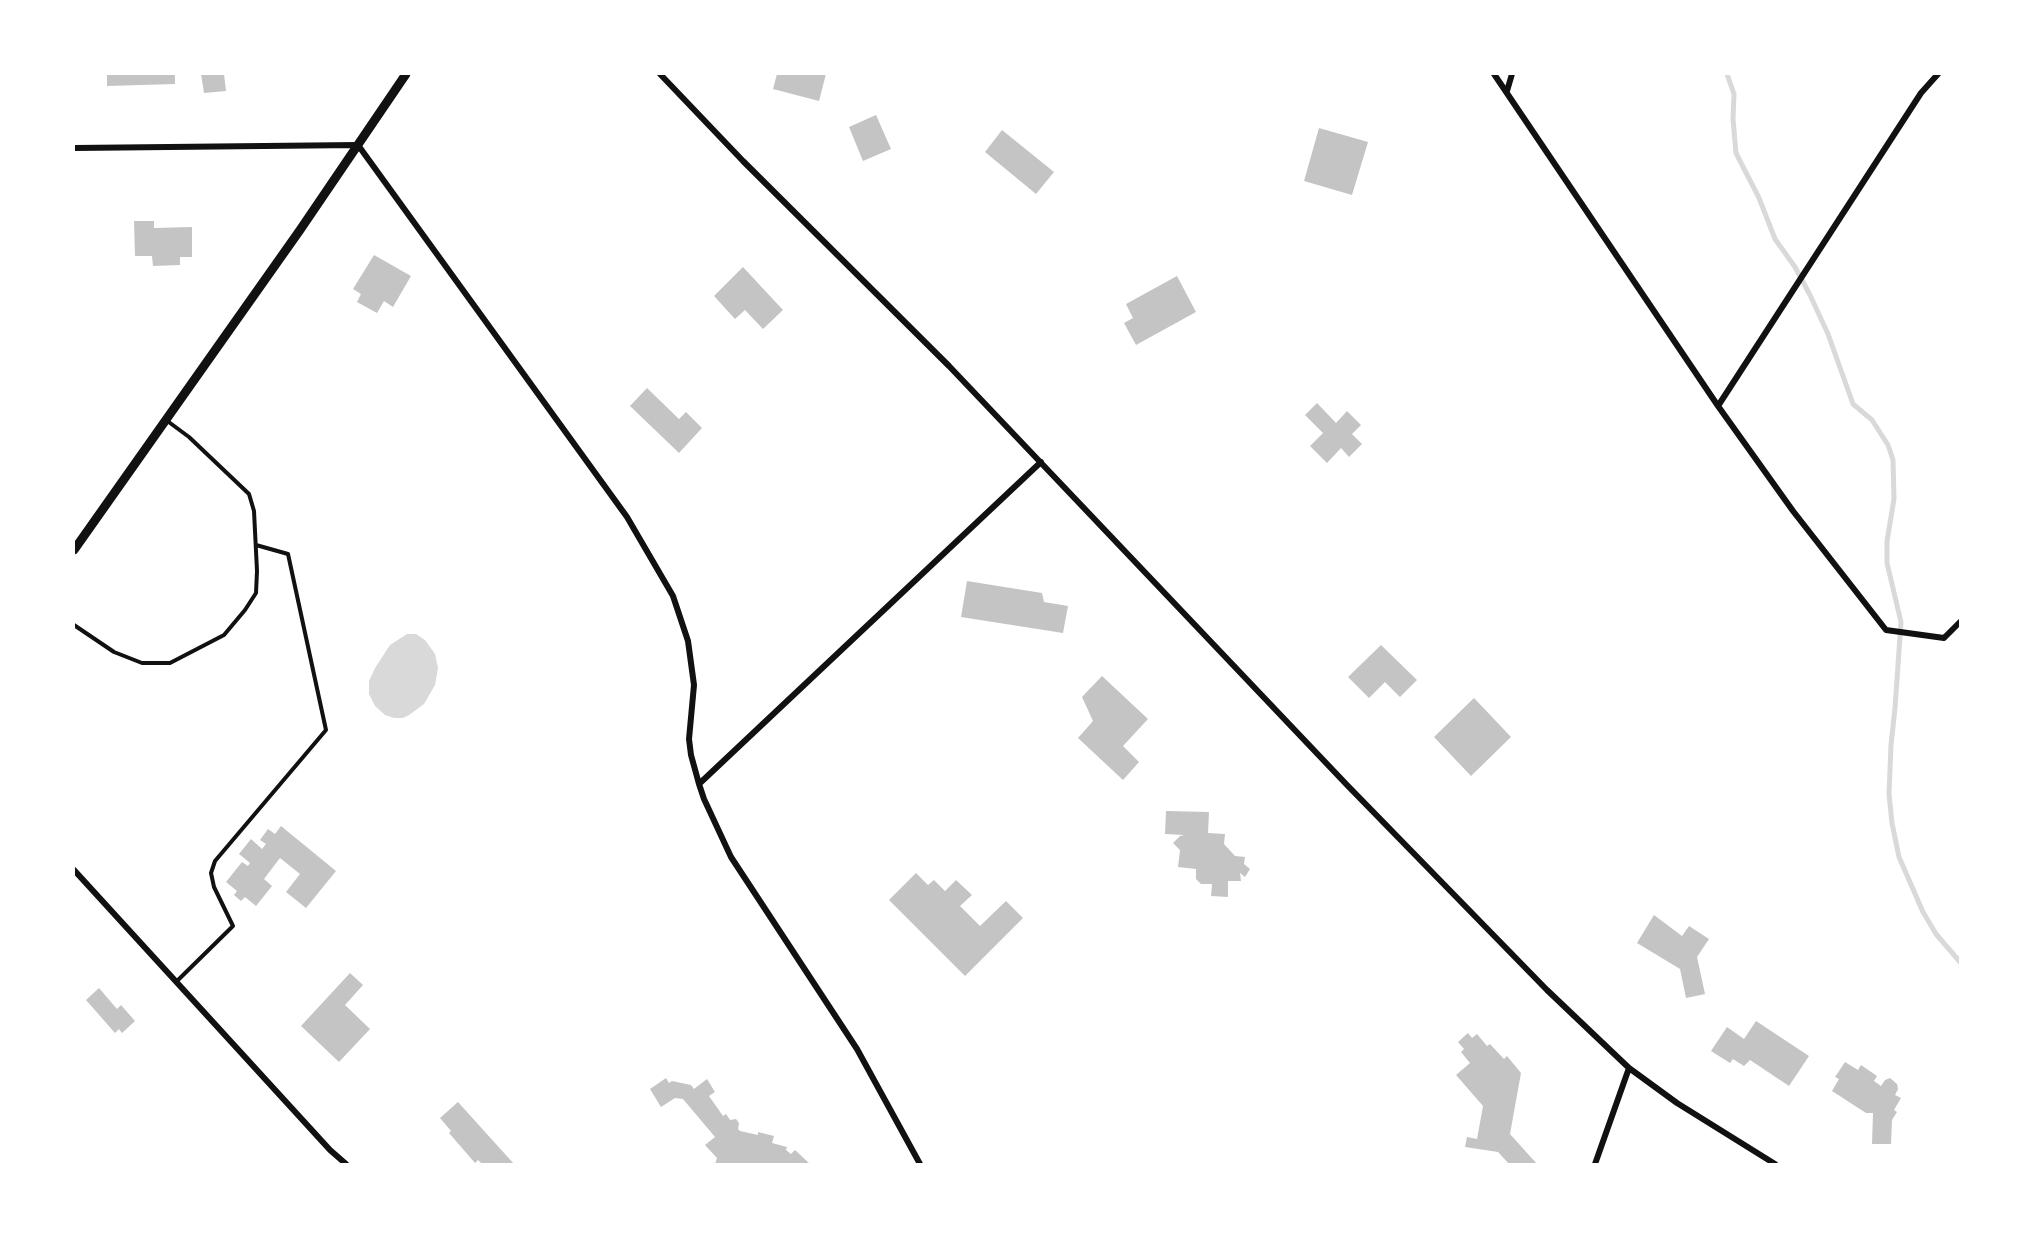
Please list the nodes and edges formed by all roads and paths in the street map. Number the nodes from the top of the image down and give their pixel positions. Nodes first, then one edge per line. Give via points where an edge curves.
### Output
1 (406, 74) edge
2 (660, 74) edge
3 (1494, 74) edge
4 (1512, 74) edge
5 (1938, 74) edge
6 (1507, 91) junction
7 (358, 145) junction
8 (74, 148) edge
9 (1718, 406) junction
10 (165, 419) junction
11 (1041, 462) junction
12 (256, 545) junction
13 (74, 550) edge
14 (1960, 622) edge
15 (74, 625) edge
16 (699, 784) junction
17 (74, 870) edge
18 (176, 982) junction
19 (1629, 1068) junction
20 (346, 1164) edge
21 (920, 1164) edge
22 (1595, 1164) edge
23 (1775, 1164) edge

1 - 7 street
2 - 11 street
3 - 6 street
4 - 6 street
5 - 9 street via 1921,93
6 - 9 street
7 - 8 street
7 - 10 street
7 - 16 street via 627,517 673,596 688,640 694,685 689,739
9 - 14 street via 1886,630 1944,638
10 - 12 lane via 249,494
10 - 13 street
11 - 16 street
11 - 19 street via 1347,785 1547,990
12 - 15 lane via 256,593 245,610 224,635 170,663 142,663 114,652
12 - 18 lane via 288,554 326,730 216,861 210,873 233,926
16 - 21 street via 730,857 857,1049
17 - 18 street
18 - 20 street
19 - 22 street
19 - 23 street

